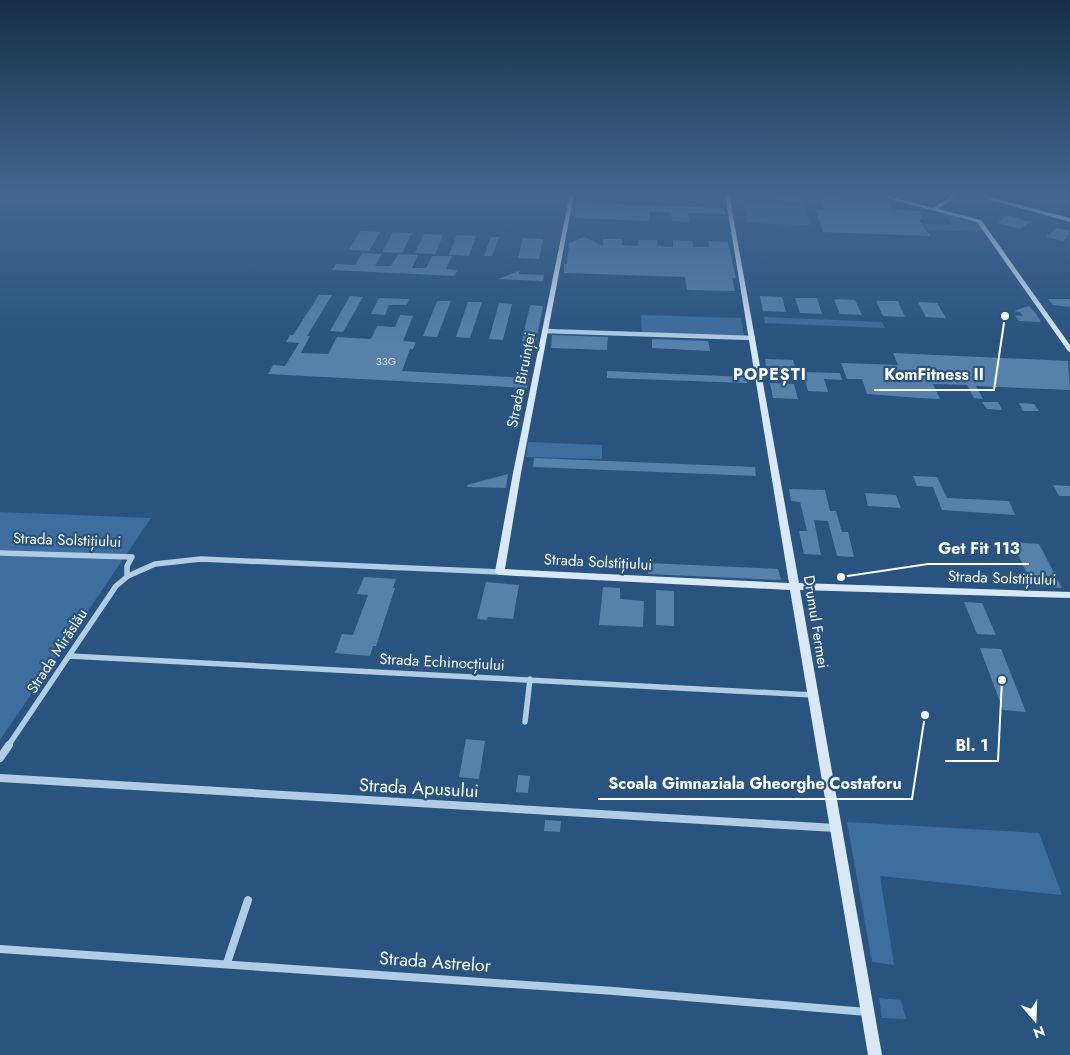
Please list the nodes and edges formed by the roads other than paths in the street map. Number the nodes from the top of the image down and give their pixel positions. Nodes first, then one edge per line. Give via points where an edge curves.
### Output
1 (564, 243) edge
2 (737, 243) edge
3 (995, 243) edge
4 (545, 331) junction
5 (753, 338) junction
6 (1070, 350) edge
7 (0, 553) edge
8 (132, 557) joint
9 (500, 572) junction
10 (127, 575) junction
11 (796, 586) junction
12 (1070, 595) edge
13 (69, 656) junction
14 (530, 679) junction
15 (813, 695) junction
16 (525, 722) dead end
17 (0, 758) edge
18 (0, 778) edge
19 (835, 828) junction
20 (248, 900) dead end
21 (0, 950) edge
22 (227, 963) junction
23 (867, 1012) junction
24 (874, 1055) edge

1 - 4 street, Strada Biruinței
2 - 5 street, Drumul Fermei
3 - 6 street
4 - 5 street
4 - 9 street, Strada Biruinței
5 - 11 street, Drumul Fermei
7 - 8 street, Strada Solstițiului
8 - 10 street, Strada Mirăslău
9 - 10 street, Strada Solstițiului via 207,559 143,567
9 - 11 street, Strada Solstițiului
10 - 13 street, Strada Mirăslău via 106,600
11 - 12 street, Strada Solstițiului
11 - 15 street, Drumul Fermei
13 - 14 street, Strada Echinocțiului
13 - 17 street, Strada Mirăslău
14 - 15 street, Strada Echinocțiului
14 - 16 street
15 - 19 street, Drumul Fermei
18 - 19 street, Strada Apusului
19 - 23 street, Drumul Fermei
20 - 22 street
21 - 22 street, Strada Astrelor
22 - 23 street, Strada Astrelor via 614,990
23 - 24 street, Drumul Fermei

